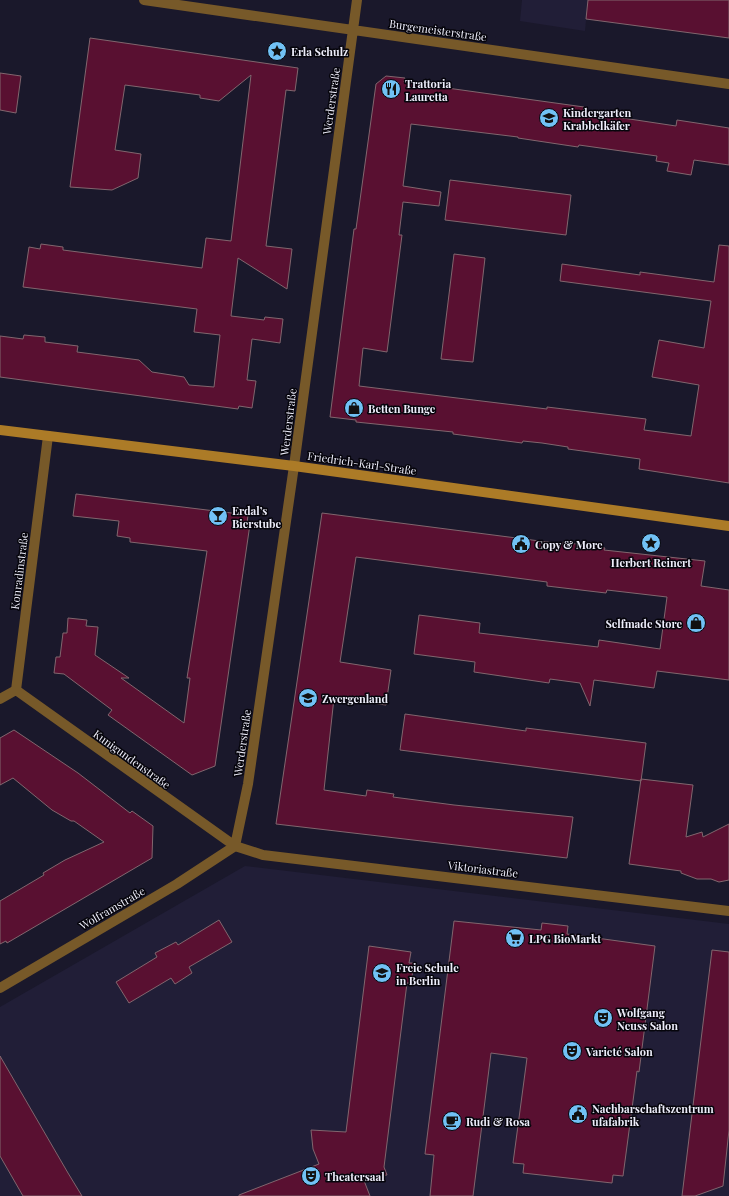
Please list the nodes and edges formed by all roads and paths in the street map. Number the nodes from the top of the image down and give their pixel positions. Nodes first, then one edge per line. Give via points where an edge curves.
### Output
1 (144, 0) edge
2 (356, 0) edge
3 (352, 30) junction
4 (729, 84) edge
5 (0, 430) edge
6 (48, 436) junction
7 (294, 466) junction
8 (726, 525) edge
9 (16, 690) junction
10 (0, 699) edge
11 (235, 846) junction
12 (729, 911) edge
13 (0, 988) edge

1 - 3 street, Burgemeisterstraße
2 - 3 street, Werderstraße
3 - 4 street, Burgemeisterstraße
3 - 7 street, Werderstraße
5 - 6 main road, Friedrich-Karl-Straße
6 - 7 main road, Friedrich-Karl-Straße
6 - 9 street, Konradinstraße
7 - 8 main road, Friedrich-Karl-Straße
7 - 11 street, Werderstraße via 248,784
9 - 10 street
9 - 11 street, Kunigundenstraße
11 - 12 street, Viktoriastraße via 263,854
11 - 13 street, Wolframstraße via 177,884

